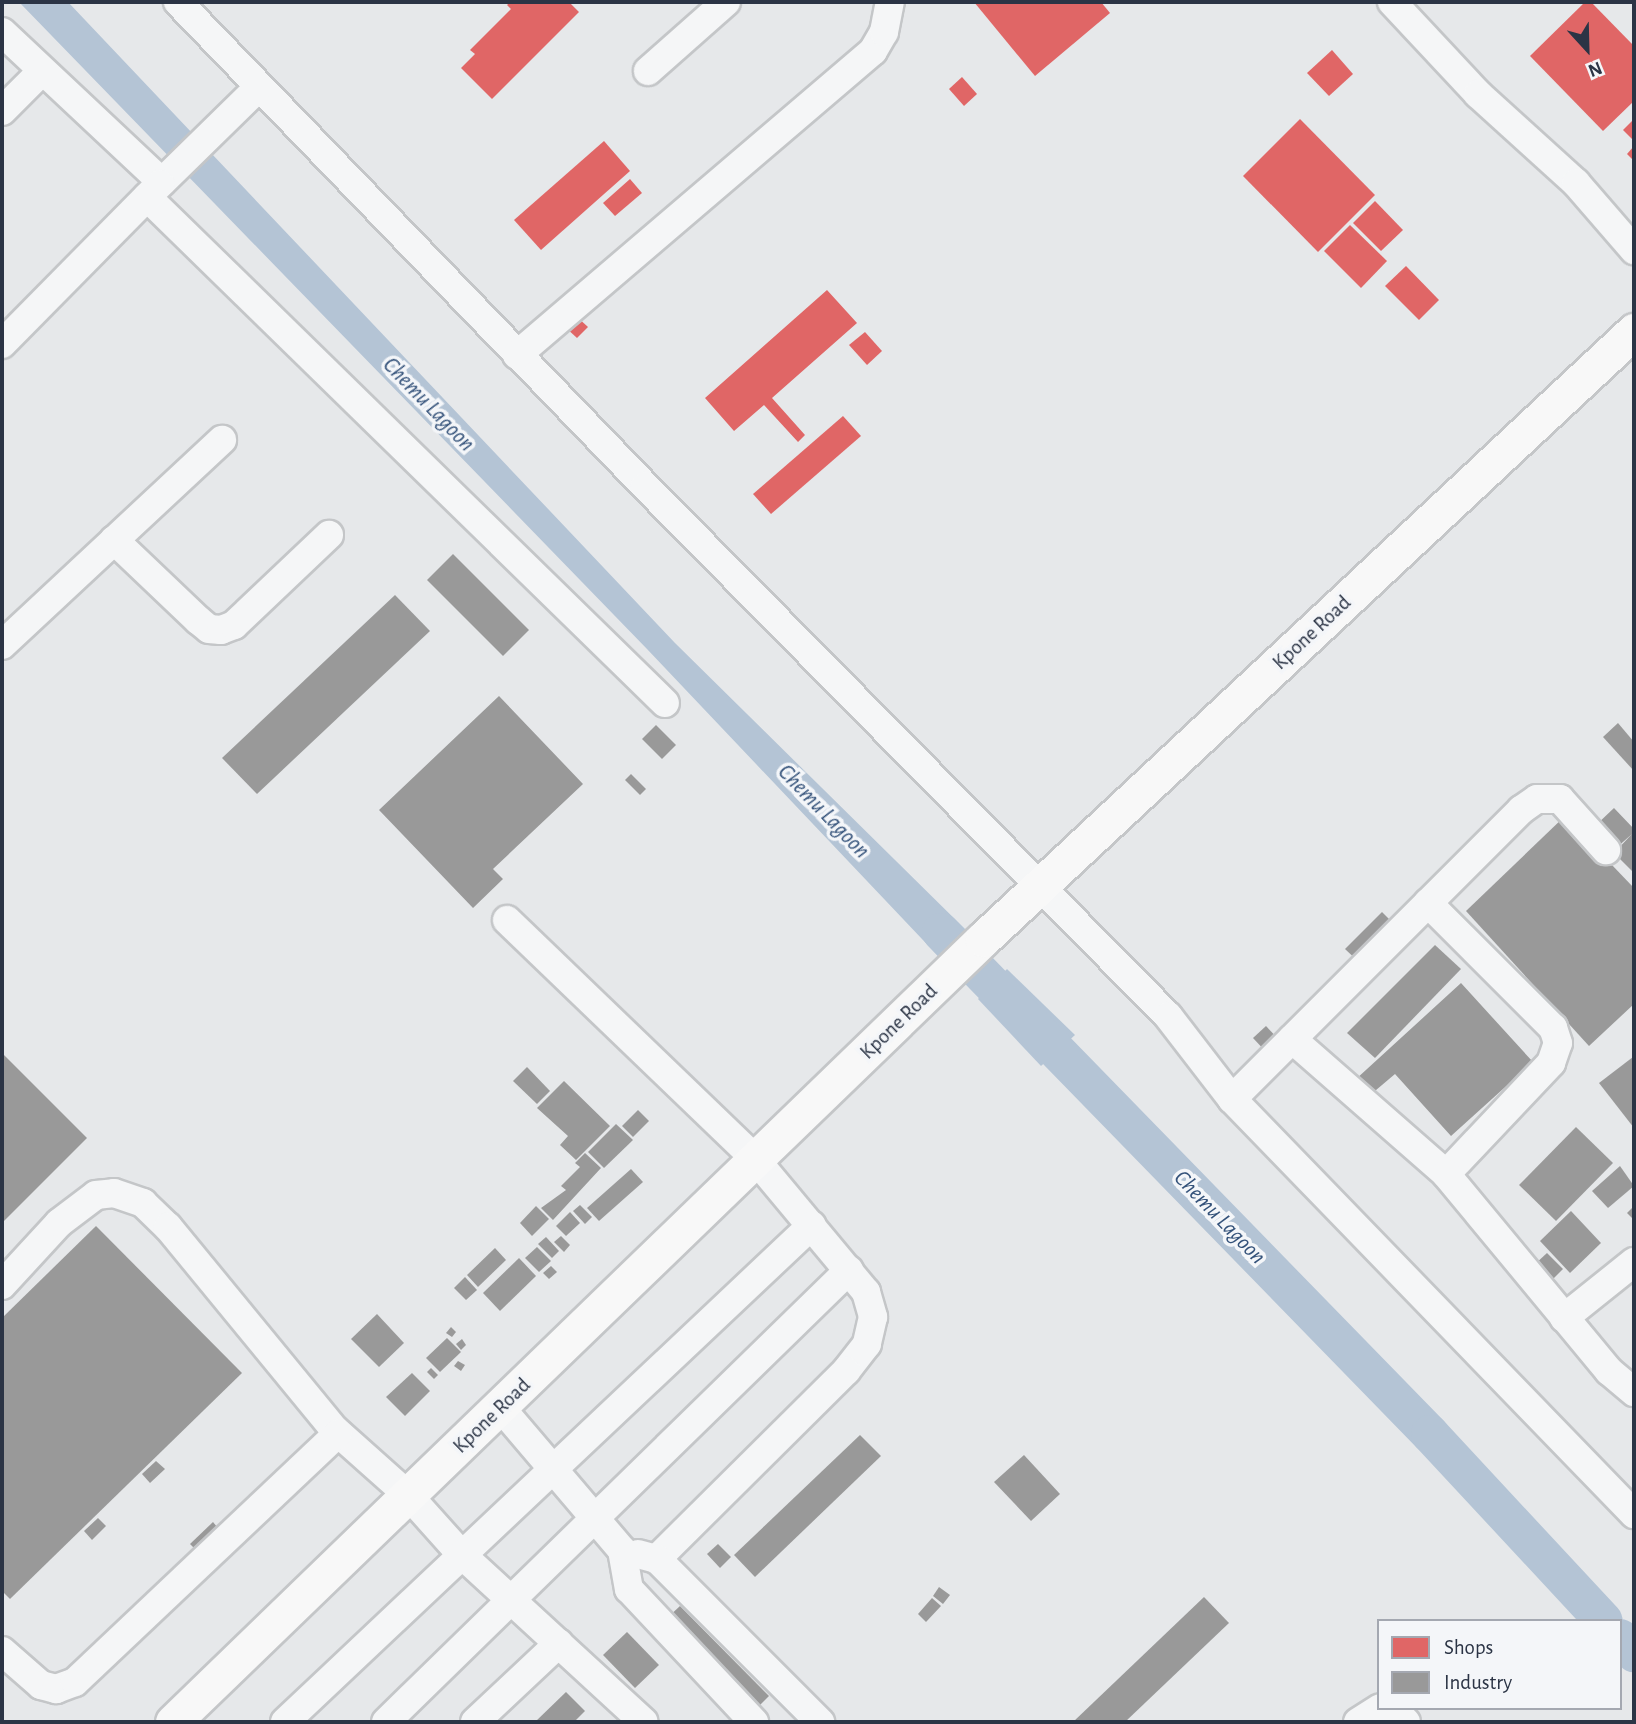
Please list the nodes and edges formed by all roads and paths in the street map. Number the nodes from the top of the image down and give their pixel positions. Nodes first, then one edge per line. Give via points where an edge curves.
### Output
1 (178, 2) edge
2 (726, 2) edge
3 (890, 2) edge
4 (1392, 2) edge
5 (2, 32) edge
6 (648, 71) dead end
7 (41, 72) junction
8 (258, 89) junction
9 (2, 111) edge
10 (163, 181) junction
11 (1630, 239) edge
12 (1634, 331) edge
13 (2, 344) edge
14 (517, 355) junction
15 (222, 440) dead end
16 (329, 535) dead end
17 (114, 540) junction
18 (2, 645) edge
19 (665, 703) dead end
20 (1606, 850) dead end
21 (1041, 888) junction
22 (1427, 903) junction
23 (507, 920) dead end
24 (1292, 1039) junction
25 (1233, 1098) junction
26 (756, 1160) junction
27 (1446, 1174) junction
28 (812, 1225) junction
29 (1634, 1262) edge
30 (849, 1270) junction
31 (2, 1285) edge
32 (1564, 1318) junction
33 (1634, 1392) edge
34 (500, 1408) junction
35 (338, 1433) junction
36 (555, 1472) junction
37 (410, 1496) junction
38 (1634, 1514) edge
39 (595, 1519) junction
40 (622, 1550) junction
41 (461, 1554) junction
42 (657, 1559) junction
43 (510, 1599) junction
44 (559, 1643) junction
45 (2, 1651) edge
46 (1378, 1710) edge
47 (1388, 1710) edge
48 (627, 1716) edge
49 (173, 1722) edge
50 (285, 1722) edge
51 (386, 1722) edge
52 (475, 1722) edge
53 (754, 1722) edge
54 (820, 1722) edge
55 (1357, 1722) edge
56 (1406, 1722) edge

1 - 8 street
2 - 6 street
3 - 14 street via 884,32 873,51
4 - 11 street via 1478,94
5 - 7 street
7 - 9 street
7 - 10 street
8 - 10 street
8 - 14 street
10 - 13 street
10 - 19 street
12 - 21 main road, Kpone Road
14 - 21 street
15 - 17 street
16 - 17 street via 234,625 221,630 209,629 198,620
17 - 18 street
20 - 22 street via 1560,799 1537,799
21 - 25 street via 1168,1016
21 - 26 main road, Kpone Road
22 - 24 street
22 - 27 street via 1553,1028 1558,1043 1550,1063
23 - 26 street
24 - 25 street
24 - 27 street
25 - 38 street
26 - 28 street
26 - 34 main road, Kpone Road
27 - 32 street
28 - 30 street
28 - 36 street
29 - 32 street
30 - 39 street
30 - 42 street via 866,1292 873,1317 867,1344 846,1371
31 - 35 street via 59,1223 96,1195 114,1193 143,1203 168,1227
32 - 33 street via 1609,1371
34 - 36 street
34 - 37 main road, Kpone Road
35 - 37 street
35 - 45 street via 75,1682 56,1689 41,1685
36 - 39 street
36 - 41 street
37 - 41 street
37 - 49 main road, Kpone Road
39 - 40 street
39 - 43 street
40 - 42 street
40 - 53 street via 629,1589
41 - 43 street
41 - 50 street
42 - 54 street
43 - 44 street
43 - 51 street
44 - 48 street
44 - 52 street
46 - 55 street
47 - 56 street

